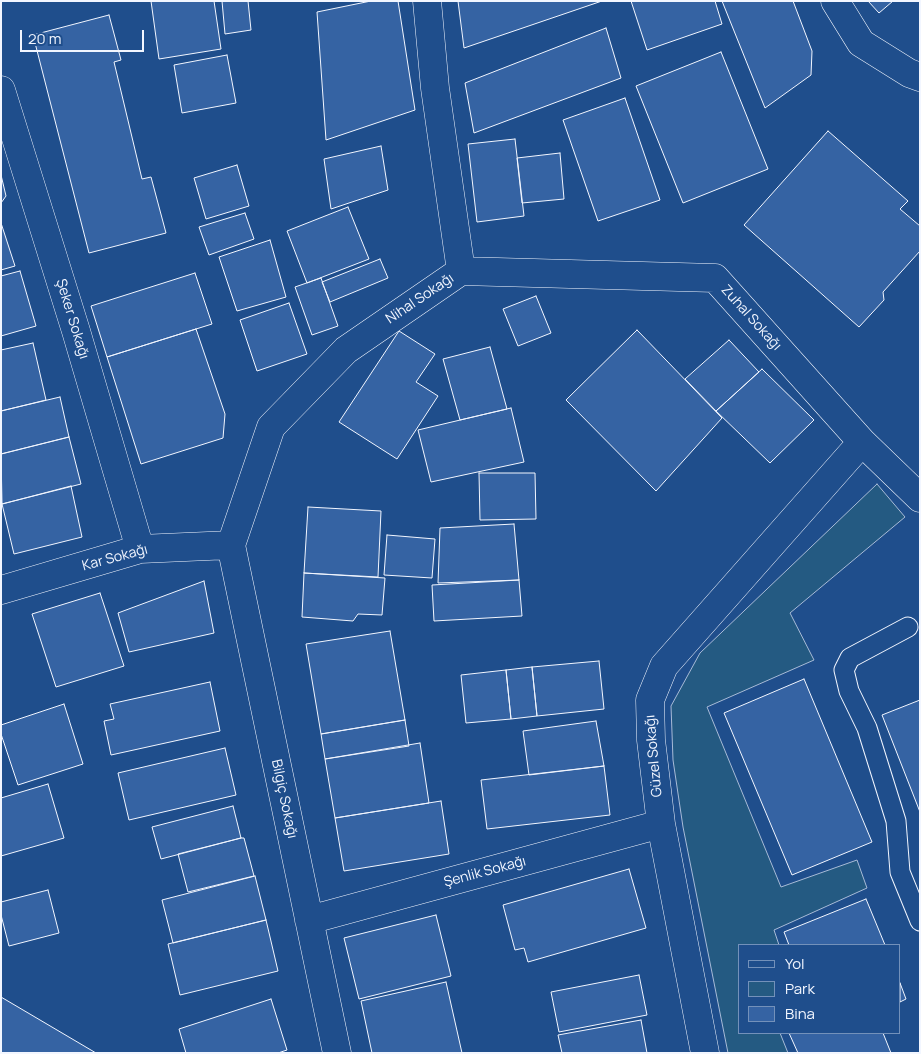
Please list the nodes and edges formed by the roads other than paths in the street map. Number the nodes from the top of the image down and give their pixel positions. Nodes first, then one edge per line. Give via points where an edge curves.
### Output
1 (427, 1) edge
2 (835, 1) edge
3 (920, 77) edge
4 (1, 90) edge
5 (461, 271) junction
6 (862, 442) junction
7 (920, 498) edge
8 (231, 545) junction
9 (140, 549) junction
10 (1, 590) edge
11 (908, 627) dead end
12 (661, 824) junction
13 (309, 920) junction
14 (920, 921) edge
15 (337, 1053) edge
16 (705, 1053) edge

1 - 5 street, Nihal Sokağı via 435,88
2 - 3 street via 861,43 908,73
4 - 9 street, Şeker Sokağı
5 - 6 street, Zuhal Sokağı via 715,278
5 - 8 street, Nihal Sokağı via 346,350 271,427
6 - 7 street, Zuhal Sokağı
6 - 12 street, Güzel Sokağı via 664,666 650,700
8 - 9 street, Kar Sokağı
8 - 13 street, Bilgiç Sokağı
9 - 10 street, Kar Sokağı
11 - 14 lane via 850,658 844,670 849,691 867,728 896,821 900,872
12 - 13 street, Şenlik Sokağı
12 - 16 street, Güzel Sokağı
13 - 15 street, Bilgiç Sokağı

